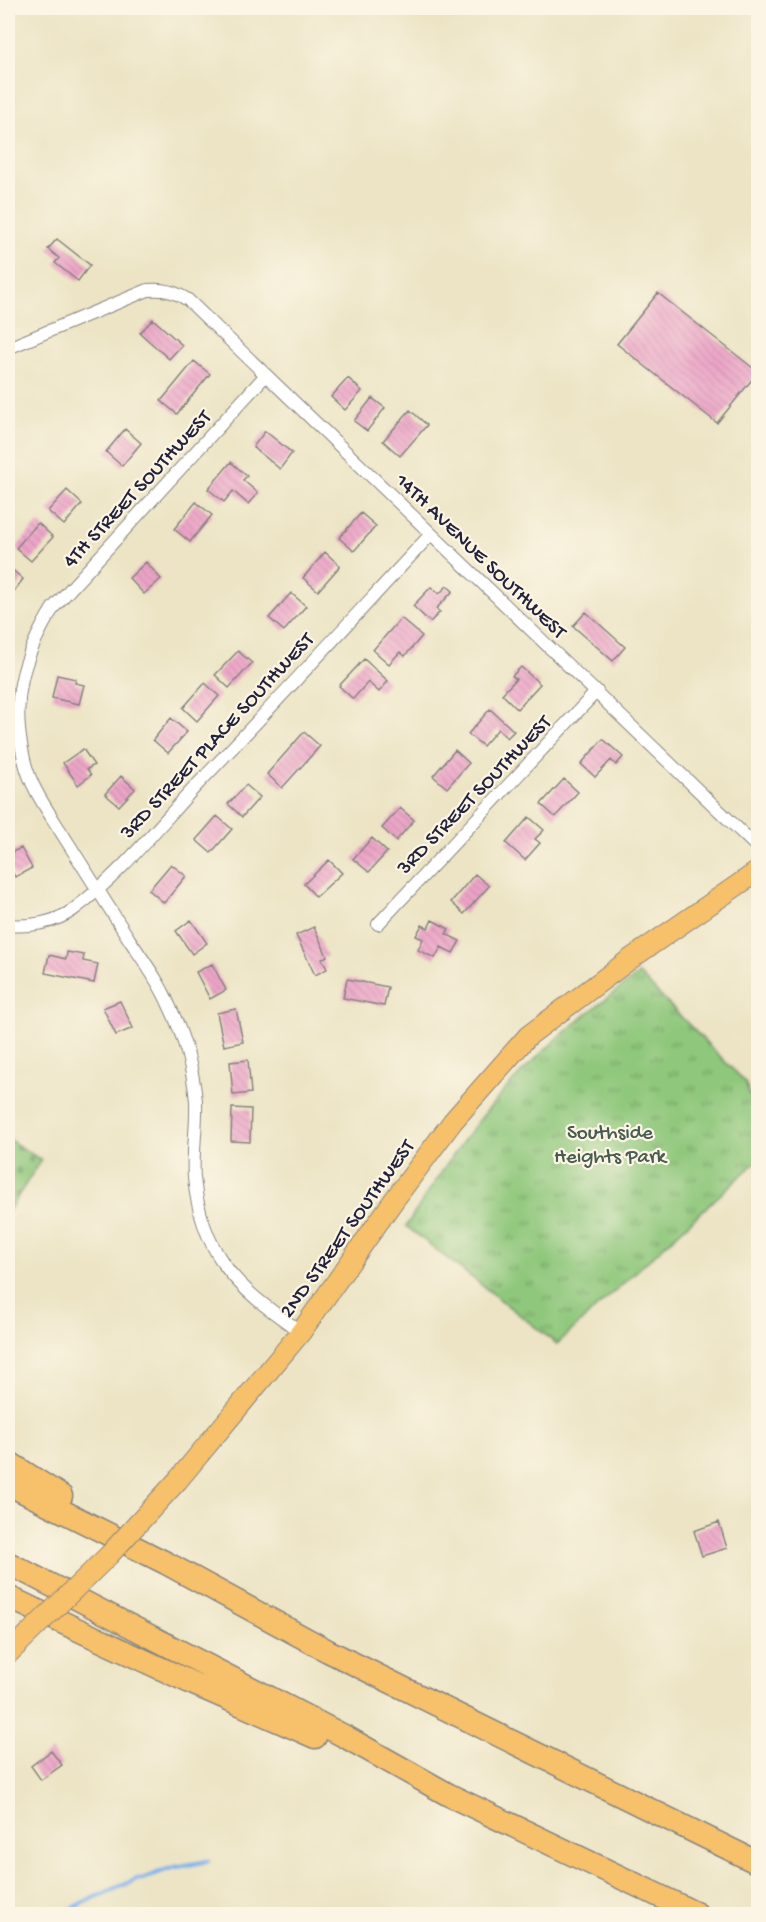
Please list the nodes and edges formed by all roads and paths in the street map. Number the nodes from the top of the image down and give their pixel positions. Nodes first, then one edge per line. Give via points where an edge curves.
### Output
1 (8, 348) edge
2 (265, 376) junction
3 (431, 534) junction
4 (597, 691) junction
5 (759, 848) edge
6 (759, 871) edge
7 (97, 889) junction
8 (378, 924) dead end
9 (8, 925) edge
10 (301, 1332) junction
11 (8, 1462) edge
12 (8, 1484) edge
13 (8, 1563) edge
14 (166, 1563) junction
15 (8, 1597) edge
16 (8, 1654) edge
17 (399, 1767) junction
18 (759, 1863) edge
19 (697, 1914) edge

1 - 2 street, 14TH AVENUE SOUTHWEST via 142,292 160,289 188,300
2 - 3 street, 14TH AVENUE SOUTHWEST
2 - 7 street, 4TH STREET SOUTHWEST via 66,591 39,629 26,659 20,684 18,729 24,760 40,800
3 - 4 street, 14TH AVENUE SOUTHWEST
3 - 7 street, 3RD STREET PLACE SOUTHWEST
4 - 5 street, 14TH AVENUE SOUTHWEST
4 - 8 street, 3RD STREET SOUTHWEST
6 - 10 main road, 2ND STREET SOUTHWEST via 629,960 528,1036 453,1121
7 - 9 street, 3RD STREET PLACE SOUTHWEST via 58,917 30,925
7 - 10 street, 4TH STREET SOUTHWEST via 159,985 180,1032 195,1098 194,1177 205,1229 224,1265 240,1284
10 - 16 main road, 2ND STREET SOUTHWEST, bridge via 178,1480 109,1555
11 - 14 highway
12 - 14 highway
13 - 17 highway
14 - 18 highway via 328,1651
15 - 17 highway via 259,1713
17 - 19 highway

